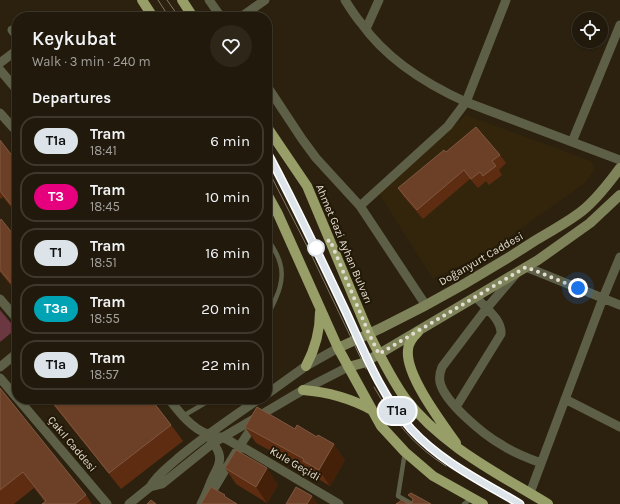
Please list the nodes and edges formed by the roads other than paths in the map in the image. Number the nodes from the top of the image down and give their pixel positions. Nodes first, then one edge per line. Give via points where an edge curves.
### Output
1 (142, 0) edge
2 (182, 0) edge
3 (209, 0) edge
4 (265, 0) edge
5 (346, 0) edge
6 (379, 0) edge
7 (506, 0) edge
8 (150, 12) edge
9 (190, 12) edge
10 (217, 12) edge
11 (248, 12) edge
12 (620, 25) edge
13 (366, 29) junction
14 (12, 54) edge
15 (0, 63) edge
16 (0, 70) edge
17 (12, 84) edge
18 (272, 94) edge
19 (466, 102) junction
20 (0, 113) edge
21 (12, 126) edge
22 (272, 134) edge
23 (572, 142) junction
24 (620, 160) edge
25 (620, 168) edge
26 (620, 195) edge
27 (272, 203) edge
28 (360, 206) junction
29 (272, 248) edge
30 (620, 257) edge
31 (526, 267) junction
32 (517, 272) junction
33 (476, 297) junction
34 (603, 298) junction
35 (0, 299) edge
36 (425, 304) junction
37 (620, 305) edge
38 (272, 306) edge
39 (320, 308) junction
40 (486, 309) junction
41 (12, 313) edge
42 (418, 332) junction
43 (369, 334) junction
44 (338, 348) junction
45 (379, 354) junction
46 (12, 357) edge
47 (306, 366) junction
48 (0, 367) edge
49 (348, 367) junction
50 (0, 378) edge
51 (272, 390) edge
52 (303, 390) junction
53 (12, 393) edge
54 (565, 399) junction
55 (21, 404) edge
56 (173, 404) edge
57 (203, 404) edge
58 (252, 404) edge
59 (456, 407) junction
60 (372, 410) junction
61 (260, 415) junction
62 (182, 416) junction
63 (620, 427) edge
64 (208, 434) junction
65 (223, 437) junction
66 (213, 443) junction
67 (239, 447) junction
68 (405, 452) junction
69 (465, 454) junction
70 (541, 463) junction
71 (150, 487) junction
72 (208, 492) junction
73 (530, 493) junction
74 (468, 501) edge
75 (107, 504) edge
76 (129, 504) edge
77 (201, 504) edge
78 (339, 504) edge
79 (412, 504) edge
80 (483, 504) edge
81 (548, 504) edge

1 - 8 main road
2 - 9 main road
3 - 10 street
4 - 11 street
5 - 13 street
6 - 13 street
7 - 19 street
12 - 23 street
13 - 19 street via 383,49 409,70 442,91
14 - 15 street
16 - 17 street
18 - 28 street via 316,158
19 - 23 street
19 - 28 street via 448,126
20 - 21 street
22 - 43 main road, Ahmet Gazi Ayhan Bulvarı via 307,186
23 - 24 street
25 - 36 street, Doğanyurt Caddesi via 594,199 571,218 487,271
26 - 31 street via 574,235
27 - 39 main road
28 - 36 street
29 - 38 lane via 280,263 282,277
30 - 34 street
31 - 32 street
31 - 34 street
32 - 33 street
32 - 40 street
33 - 40 street
33 - 42 street
34 - 37 street
34 - 54 street
35 - 41 street
36 - 43 street, Doğanyurt Caddesi
39 - 44 main road
39 - 47 main road via 318,335
40 - 59 street via 499,322 501,334
40 - 59 street via 440,372 441,386
42 - 45 street
42 - 69 main road via 409,345 408,360 427,402
43 - 44 street, Doğanyurt Caddesi
43 - 45 main road, Ahmet Gazi Ayhan Bulvarı
44 - 47 street
44 - 49 main road
45 - 49 street
45 - 69 main road, Ahmet Gazi Ayhan Bulvarı via 405,397 434,429
46 - 48 street
47 - 51 street
49 - 52 street
49 - 60 main road
50 - 53 street, Çakıl Caddesi
52 - 60 main road via 327,392
52 - 61 street
54 - 63 street
54 - 70 street
55 - 75 street, Çakıl Caddesi
56 - 62 street
57 - 62 lane
58 - 64 street
59 - 70 street via 490,438
60 - 68 main road via 382,426
61 - 65 street
61 - 67 street
62 - 64 street
64 - 65 street
64 - 66 street
64 - 71 street via 155,477
65 - 66 street
65 - 67 street, Kule Geçidi
66 - 71 street via 162,484
66 - 72 street via 220,460
67 - 72 street via 215,487
67 - 78 street, Kule Geçidi
68 - 74 main road
68 - 79 lane via 398,496
69 - 73 main road
70 - 73 street
71 - 76 street
72 - 77 street
73 - 81 main road
74 - 80 main road

